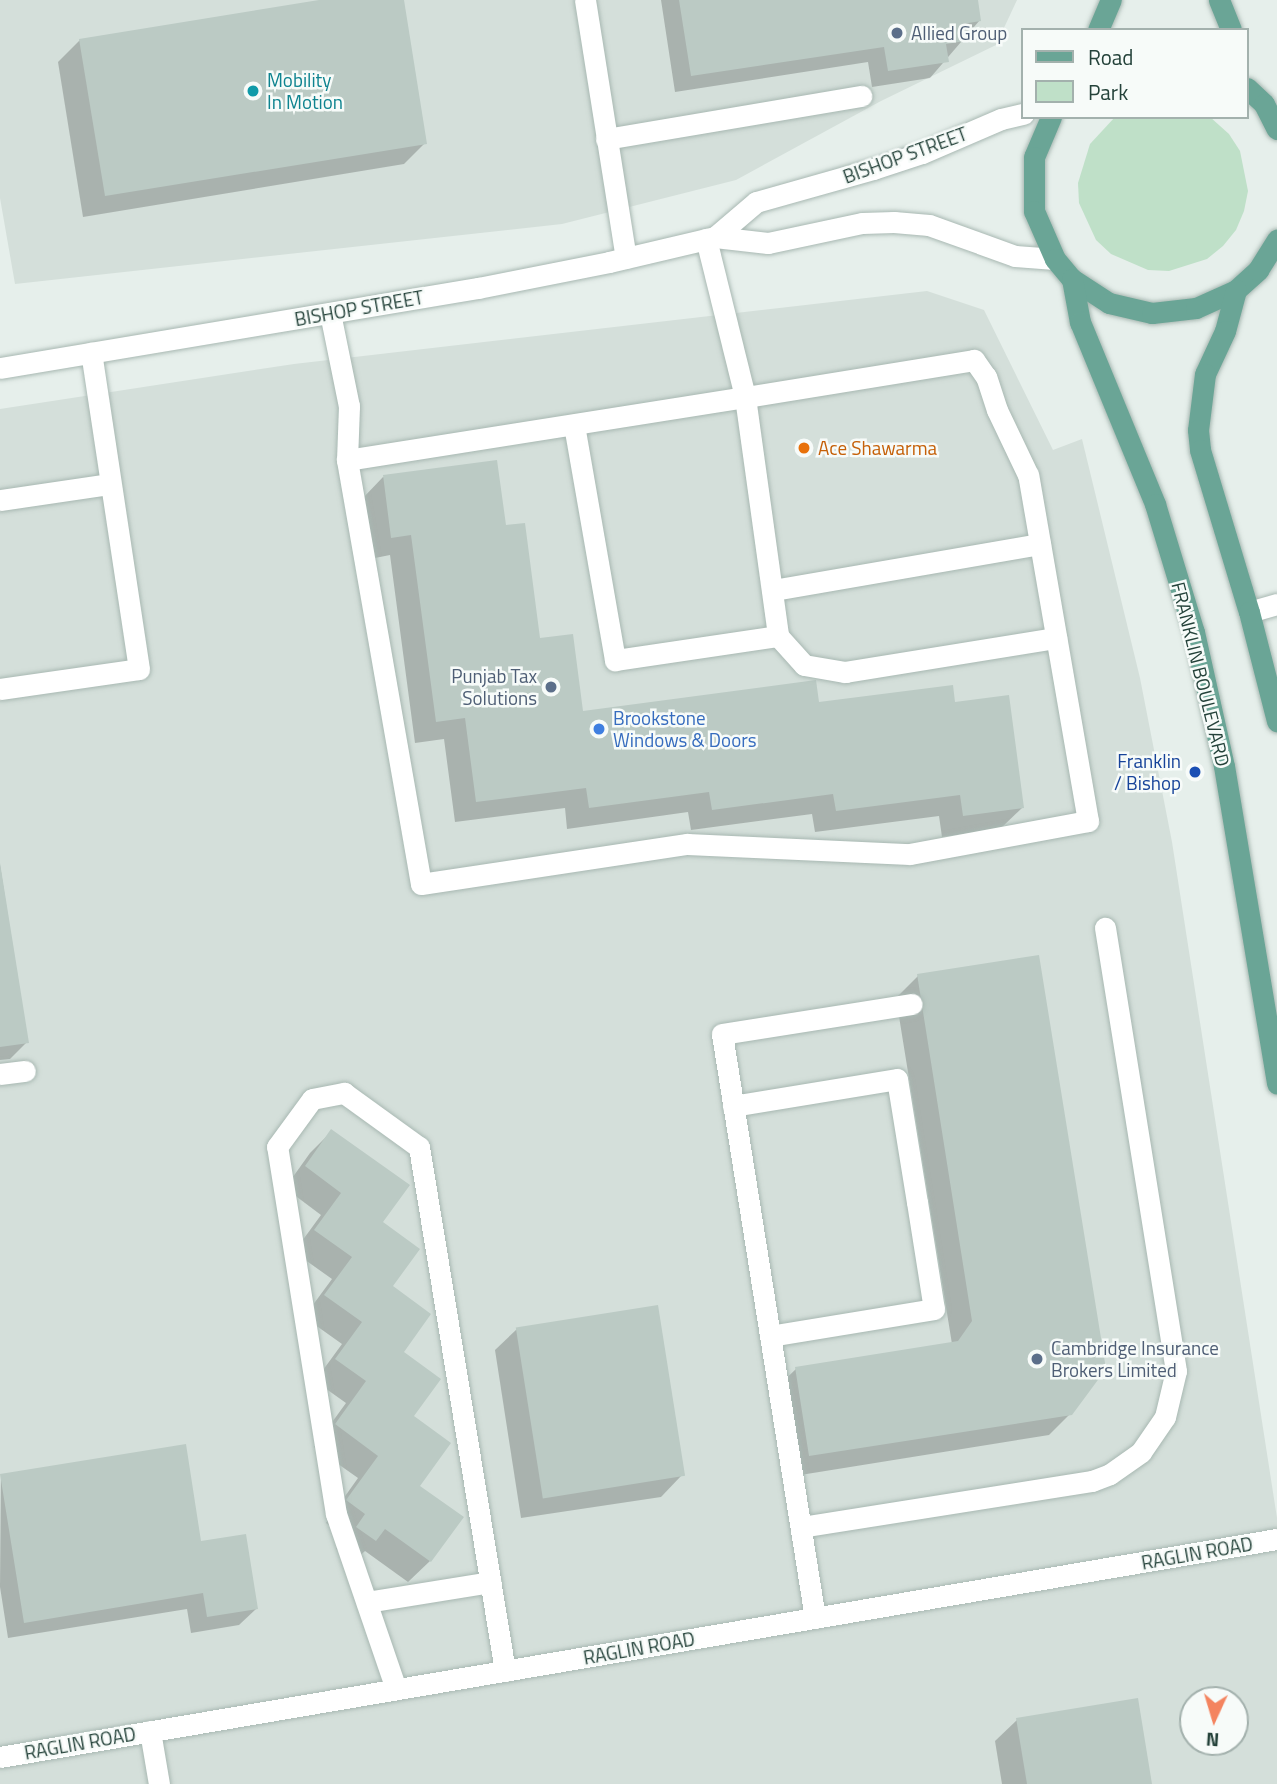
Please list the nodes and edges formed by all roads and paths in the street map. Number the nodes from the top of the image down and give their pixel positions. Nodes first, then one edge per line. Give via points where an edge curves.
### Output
1 (585, 0) edge
2 (1111, 0) edge
3 (1219, 0) edge
4 (1099, 28) edge
5 (1230, 28) edge
6 (1249, 89) edge
7 (861, 96) dead end
8 (1270, 105) edge
9 (1021, 114) edge
10 (1050, 119) edge
11 (1277, 129) edge
12 (606, 139) junction
13 (711, 238) junction
14 (1277, 240) edge
15 (626, 258) junction
16 (1055, 260) junction
17 (1268, 268) edge
18 (1072, 279) junction
19 (1236, 290) junction
20 (330, 313) junction
21 (91, 353) junction
22 (0, 368) edge
23 (745, 397) junction
24 (574, 425) junction
25 (348, 460) junction
26 (110, 484) junction
27 (0, 500) edge
28 (1040, 544) junction
29 (773, 590) junction
30 (1277, 604) edge
31 (1249, 612) junction
32 (778, 636) junction
33 (1056, 638) junction
34 (0, 689) edge
35 (1277, 721) edge
36 (1105, 928) dead end
37 (912, 1004) dead end
38 (25, 1071) dead end
39 (0, 1074) edge
40 (1277, 1084) edge
41 (733, 1105) junction
42 (770, 1336) junction
43 (801, 1527) junction
44 (1277, 1539) edge
45 (490, 1582) junction
46 (366, 1602) junction
47 (815, 1618) junction
48 (505, 1671) junction
49 (396, 1689) junction
50 (150, 1731) junction
51 (0, 1757) edge
52 (159, 1784) edge

1 - 12 street
2 - 4 main road
3 - 5 main road
6 - 8 main road
7 - 12 street
8 - 11 main road
9 - 13 street, BISHOP STREET via 873,169 756,202
10 - 16 main road via 1034,157 1034,211
12 - 15 street
13 - 15 street, BISHOP STREET
13 - 16 street, BISHOP STREET via 768,243 862,223 894,222 929,225 1015,256
13 - 23 street
14 - 17 main road
15 - 20 street, BISHOP STREET
16 - 18 main road
17 - 19 main road
18 - 19 main road via 1109,303 1152,313 1196,308
18 - 40 main road, FRANKLIN BOULEVARD via 1080,321 1155,504 1194,632 1224,766
19 - 31 main road via 1225,331 1205,374 1198,430 1209,488
20 - 21 street, BISHOP STREET
20 - 25 street via 349,406
21 - 22 street, BISHOP STREET
21 - 26 street
23 - 24 street
23 - 28 street via 974,360 986,377 1028,475
23 - 29 street
24 - 25 street
24 - 32 street via 615,660
25 - 33 street via 421,884 687,844 910,854 1088,821
26 - 27 street
26 - 34 street via 139,669
28 - 29 street
28 - 33 street
29 - 32 street
30 - 31 street
31 - 35 main road
32 - 33 street via 804,665 845,672
36 - 43 street via 1176,1371 1165,1417 1141,1452 1092,1481
37 - 41 street via 722,1034
38 - 39 street
41 - 42 street
41 - 42 street via 897,1079 913,1175 934,1309
42 - 43 street
43 - 47 street
44 - 47 street, RAGLIN ROAD
45 - 46 street
45 - 46 street via 419,1147 344,1093 312,1099 277,1147 337,1514
45 - 48 street
46 - 49 street
47 - 48 street, RAGLIN ROAD
48 - 49 street, RAGLIN ROAD
49 - 50 street, RAGLIN ROAD
50 - 51 street, RAGLIN ROAD
50 - 52 street

